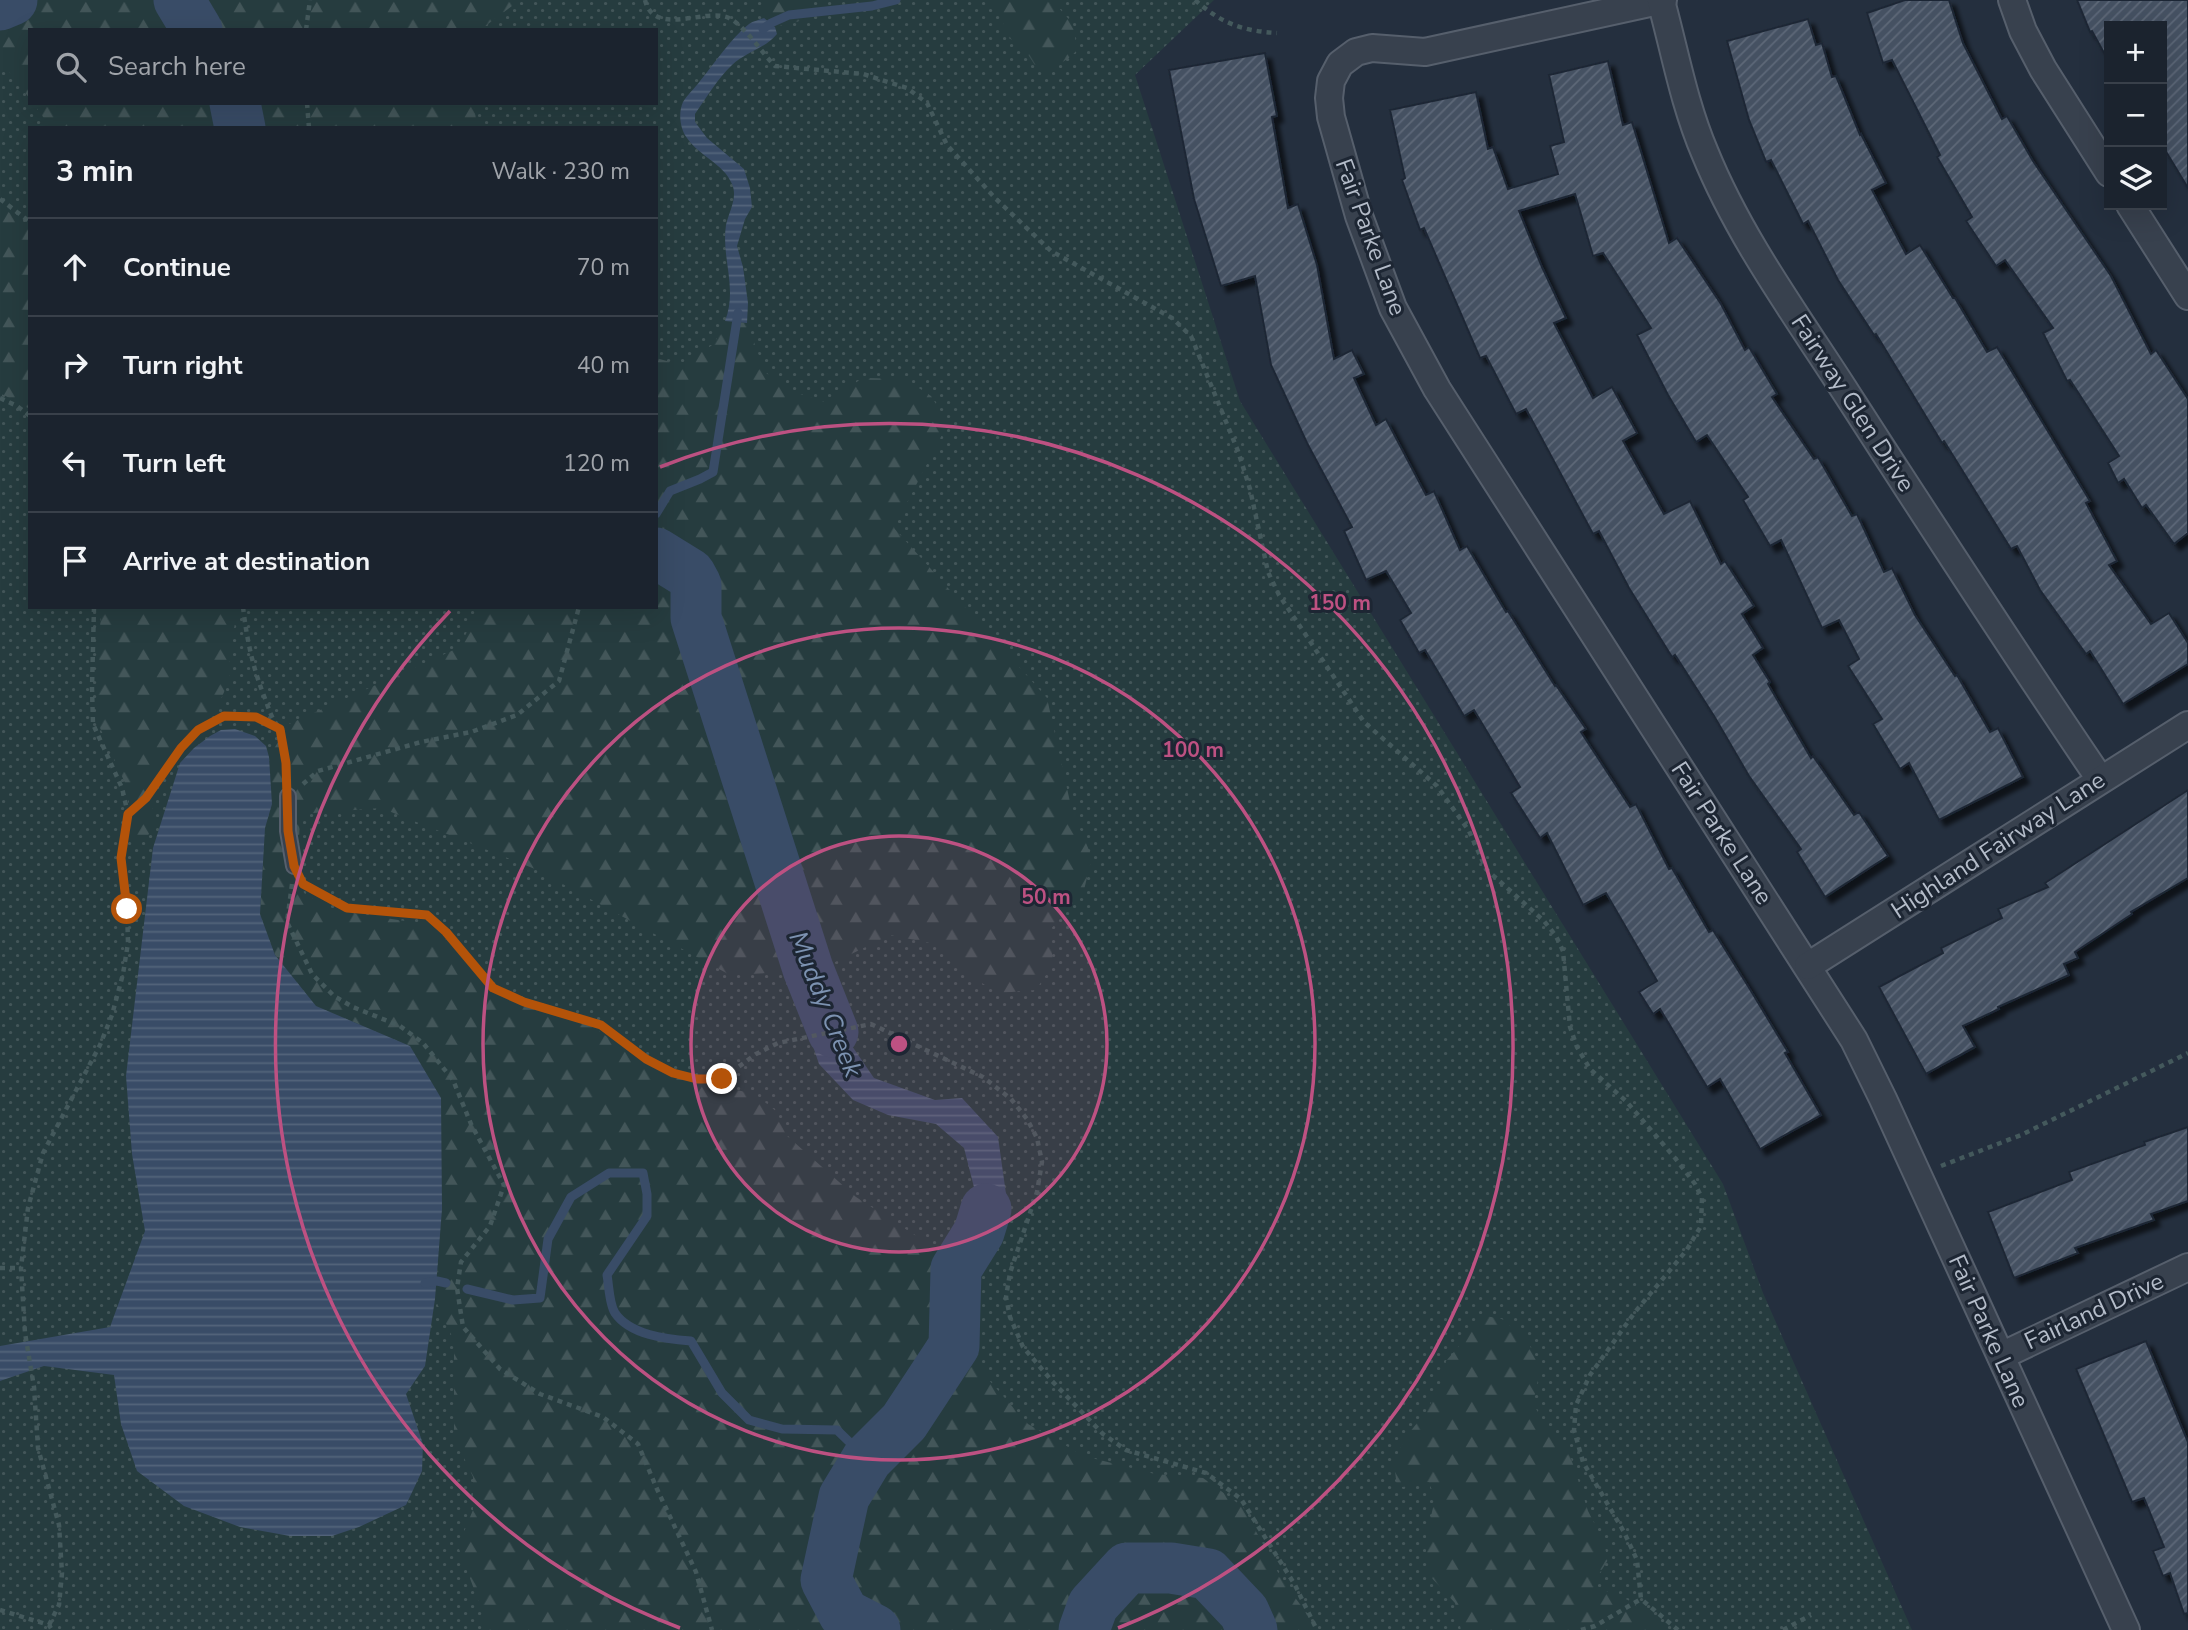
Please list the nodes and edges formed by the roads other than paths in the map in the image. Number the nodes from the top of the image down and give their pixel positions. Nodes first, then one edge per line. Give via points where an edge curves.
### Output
1 (1662, 0) edge
2 (2012, 0) edge
3 (2104, 165) edge
4 (2133, 210) edge
5 (2188, 296) edge
6 (2188, 725) edge
7 (2100, 779) junction
8 (288, 796) road end
9 (294, 866) road end
10 (1808, 966) junction
11 (2188, 1267) edge
12 (2001, 1356) junction
13 (2126, 1630) edge

1 - 7 street, Fairway Glen Drive via 1684,95 1731,211
1 - 10 street, Fair Parke Lane via 1425,52 1372,48 1356,52 1340,64 1331,81 1331,117 1359,216 1393,308 1437,388
2 - 3 street via 2042,69
4 - 5 street
6 - 7 street, Highland Fairway Lane
7 - 10 street, Highland Fairway Lane
8 - 9 lane
10 - 12 street, Fair Parke Lane via 1854,1040
11 - 12 street, Fairland Drive
12 - 13 street, Fair Parke Lane

